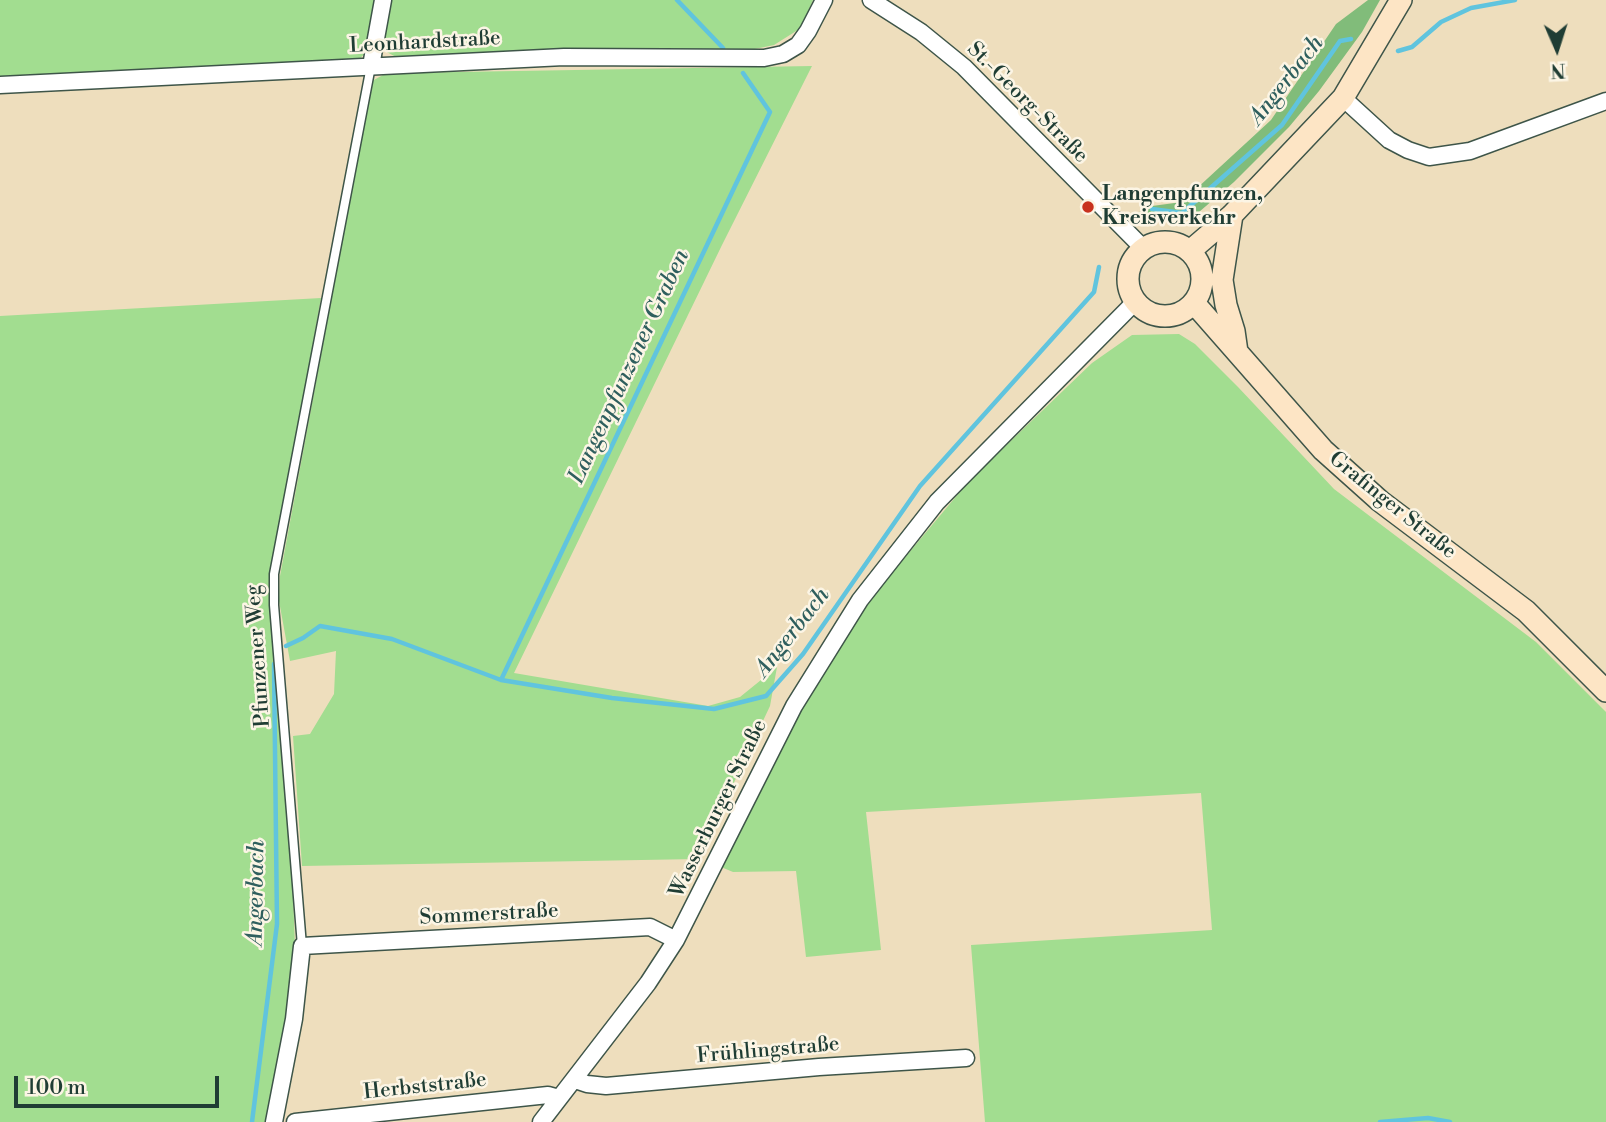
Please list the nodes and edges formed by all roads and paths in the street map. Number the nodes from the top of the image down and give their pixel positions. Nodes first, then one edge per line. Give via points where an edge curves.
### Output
1 (383, 0) edge
2 (824, 0) edge
3 (871, 0) edge
4 (1401, 0) edge
5 (371, 66) junction
6 (0, 85) edge
7 (1343, 97) junction
8 (1606, 101) edge
9 (1232, 215) junction
10 (1143, 248) junction
11 (1190, 251) junction
12 (1135, 302) junction
13 (1194, 303) junction
14 (1237, 352) junction
15 (1606, 691) edge
16 (676, 940) junction
17 (302, 946) junction
18 (966, 1058) dead end
19 (575, 1080) junction
20 (559, 1098) junction
21 (274, 1122) edge
22 (296, 1122) edge
23 (541, 1122) edge

1 - 5 street
2 - 5 street, Leonhardstraße via 798,45 764,58 564,57
3 - 10 street, St.-Georg-Straße via 964,67
4 - 7 main road
5 - 6 street, Leonhardstraße
5 - 17 lane, Pfunzener Weg via 274,574
7 - 8 street via 1389,140 1429,157 1470,151
7 - 9 main road
9 - 11 main road
9 - 14 main road via 1222,280
10 - 11 main road via 1167,241
10 - 12 main road via 1129,268
11 - 13 main road via 1202,270
12 - 13 main road via 1164,316
12 - 16 street, Wasserburger Straße via 937,502 860,600 794,706
13 - 14 main road, Grafinger Straße
14 - 15 main road, Grafinger Straße via 1323,450 1380,501 1526,611
16 - 17 street, Sommerstraße via 650,927
16 - 19 street, Wasserburger Straße
17 - 21 street, Pfunzener Weg via 294,1019
18 - 19 street, Frühlingstraße via 606,1086
19 - 20 street, Wasserburger Straße
20 - 22 street, Herbststraße via 548,1095
20 - 23 street, Wasserburger Straße

